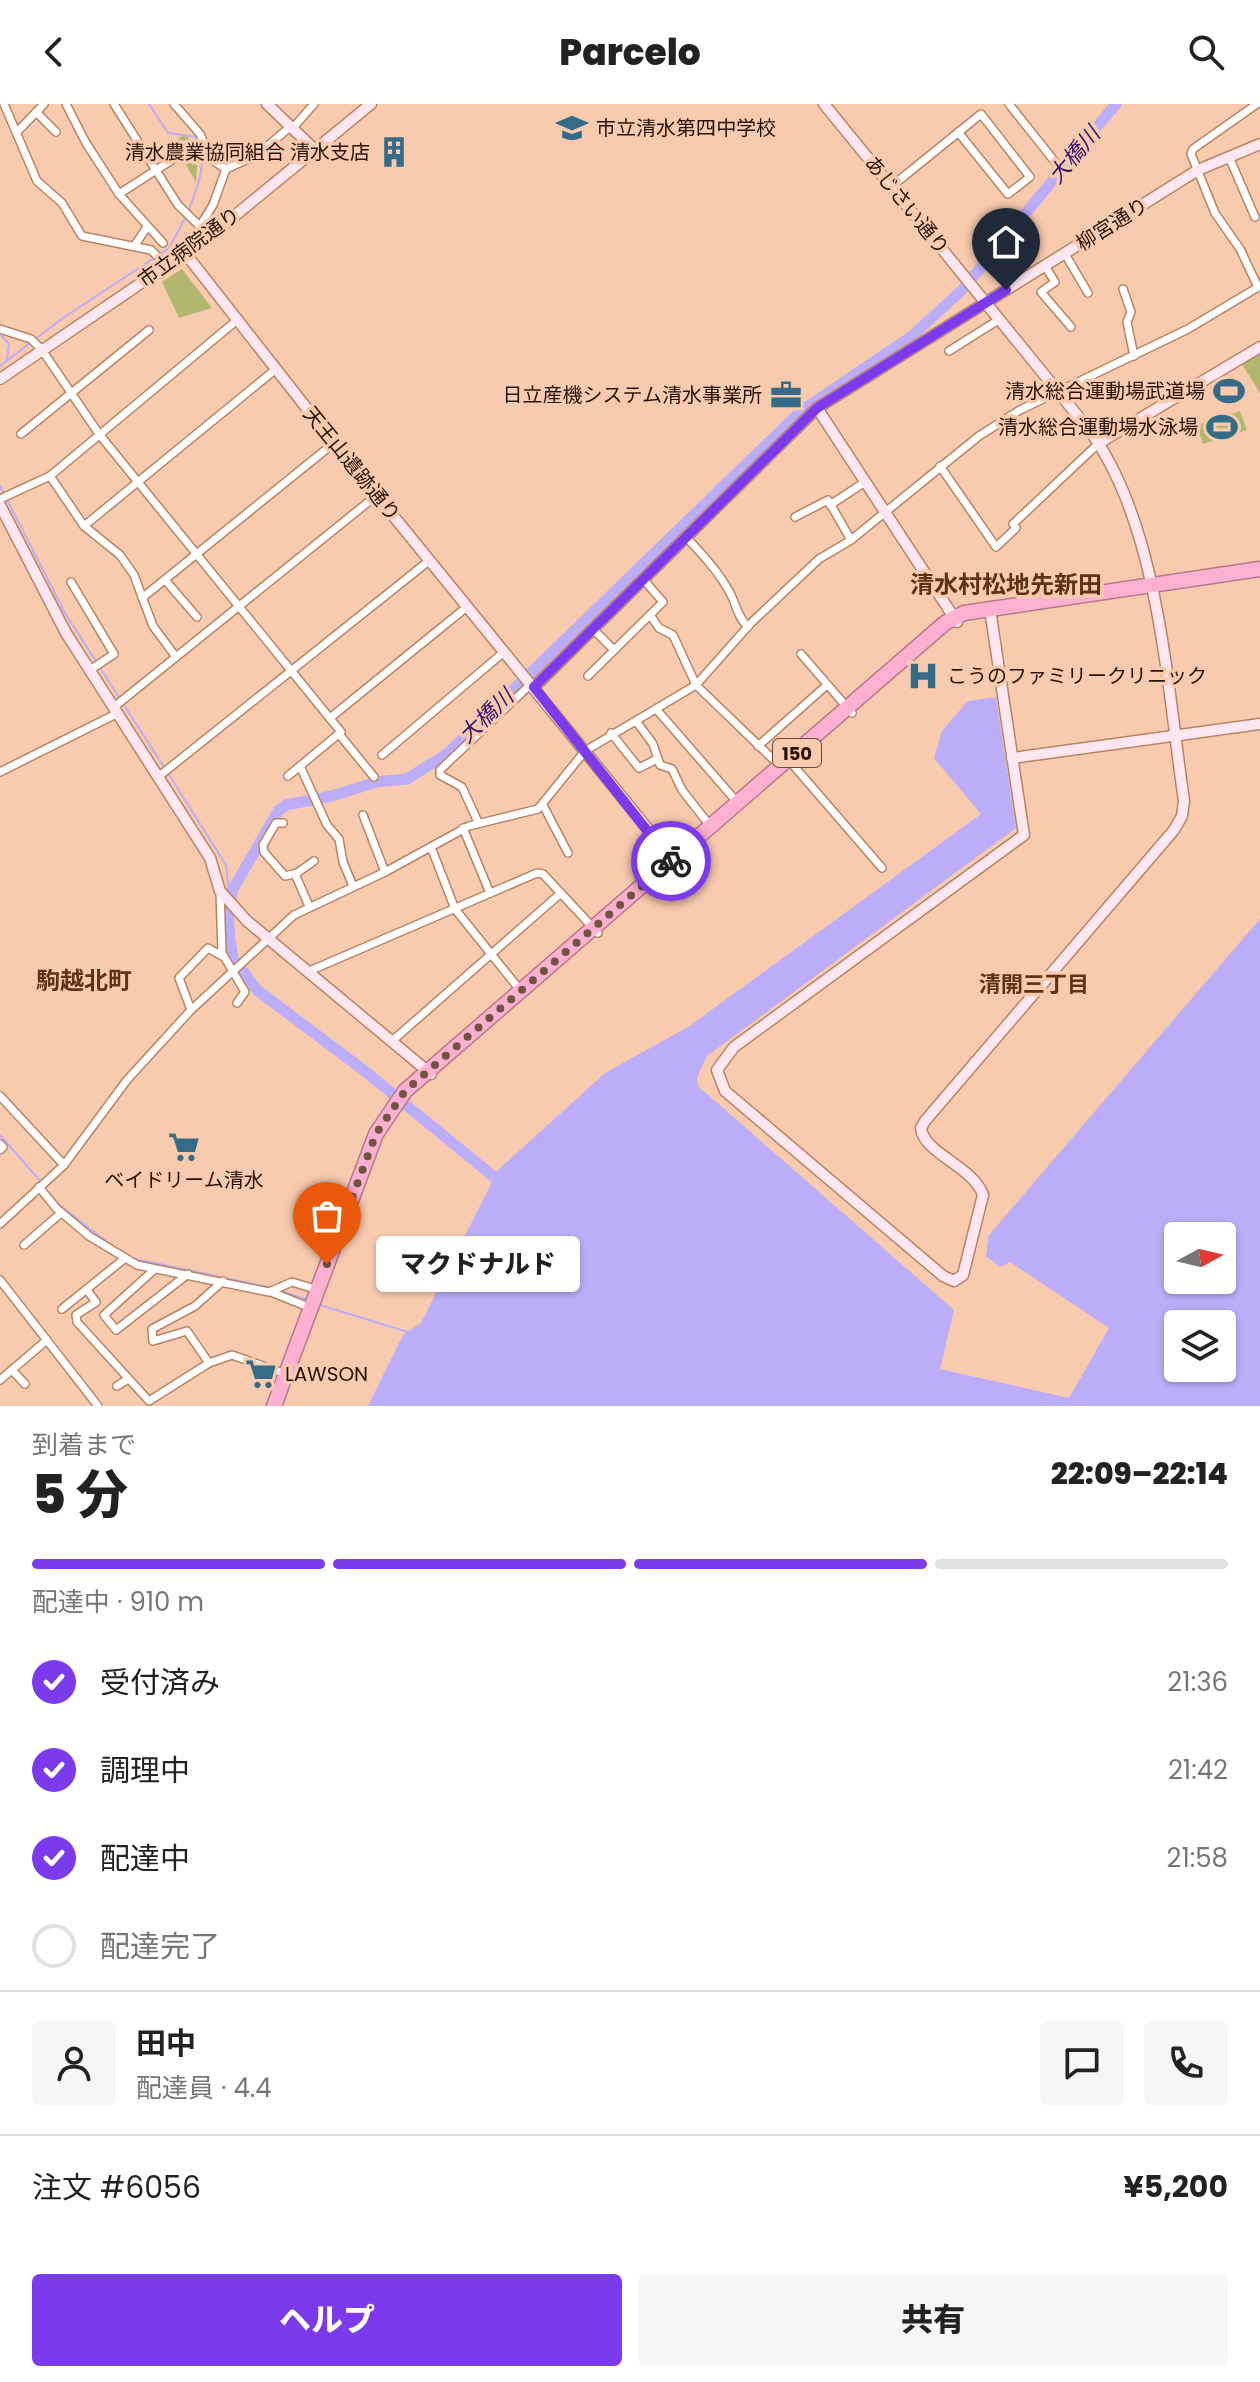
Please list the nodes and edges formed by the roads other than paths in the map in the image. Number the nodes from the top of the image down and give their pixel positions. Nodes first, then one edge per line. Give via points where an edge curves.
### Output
1 (4, 104) edge
2 (44, 104) edge
3 (66, 104) edge
4 (82, 104) edge
5 (114, 104) edge
6 (174, 104) edge
7 (267, 104) edge
8 (314, 104) edge
9 (371, 104) edge
10 (1009, 104) edge
11 (1257, 104) edge
12 (831, 106) edge
13 (73, 111) junction
14 (36, 112) junction
15 (291, 128) junction
16 (17, 132) junction
17 (56, 132) dead end
18 (958, 132) junction
19 (1260, 144) edge
20 (315, 150) junction
21 (178, 156) dead end
22 (1229, 157) junction
23 (1059, 167) dead end
24 (226, 169) junction
25 (156, 170) junction
26 (1198, 170) junction
27 (892, 186) junction
28 (119, 194) junction
29 (1260, 201) edge
30 (1249, 204) junction
31 (1255, 217) dead end
32 (200, 226) junction
33 (147, 227) junction
34 (210, 236) junction
35 (163, 243) dead end
36 (135, 245) junction
37 (185, 253) junction
38 (1065, 254) junction
39 (166, 265) junction
40 (1045, 266) junction
41 (1259, 286) edge
42 (1123, 289) dead end
43 (1088, 293) dead end
44 (986, 303) junction
45 (1000, 319) junction
46 (236, 321) junction
47 (1071, 327) dead end
48 (0, 329) edge
49 (149, 330) dead end
50 (1260, 347) edge
51 (42, 350) junction
52 (949, 351) dead end
53 (1134, 356) junction
54 (276, 369) junction
55 (0, 379) edge
56 (1058, 392) junction
57 (70, 394) junction
58 (817, 408) junction
59 (21, 434) dead end
60 (99, 434) junction
61 (334, 443) junction
62 (1099, 443) junction
63 (940, 466) junction
64 (50, 476) junction
65 (136, 481) junction
66 (865, 482) junction
67 (377, 495) junction
68 (0, 499) edge
69 (0, 505) edge
70 (830, 505) junction
71 (886, 513) junction
72 (795, 517) dead end
73 (84, 526) junction
74 (686, 537) junction
75 (851, 540) junction
76 (196, 555) junction
77 (430, 560) junction
78 (1260, 569) edge
79 (1260, 577) edge
80 (643, 579) junction
81 (165, 580) junction
82 (71, 582) dead end
83 (1152, 589) junction
84 (142, 598) junction
85 (468, 606) junction
86 (238, 607) junction
87 (650, 615) junction
88 (991, 616) junction
89 (197, 617) dead end
90 (955, 620) junction
91 (748, 627) junction
92 (593, 629) junction
93 (614, 650) junction
94 (504, 652) junction
95 (801, 654) dead end
96 (176, 657) junction
97 (90, 670) junction
98 (291, 670) junction
99 (588, 676) dead end
100 (532, 684) junction
101 (696, 685) junction
102 (827, 685) junction
103 (116, 710) junction
104 (657, 710) junction
105 (850, 710) junction
106 (330, 718) junction
107 (636, 721) junction
108 (1260, 724) edge
109 (611, 733) junction
110 (339, 734) junction
111 (1174, 735) junction
112 (758, 746) junction
113 (585, 751) junction
114 (382, 755) dead end
115 (1012, 758) junction
116 (657, 759) junction
117 (300, 766) junction
118 (787, 766) junction
119 (0, 772) edge
120 (288, 776) dead end
121 (158, 777) junction
122 (374, 777) dead end
123 (739, 803) junction
124 (543, 805) junction
125 (363, 815) dead end
126 (478, 822) junction
127 (283, 823) dead end
128 (711, 827) junction
129 (463, 828) junction
130 (431, 847) junction
131 (568, 853) dead end
132 (314, 861) dead end
133 (676, 863) junction
134 (882, 868) dead end
135 (385, 872) junction
136 (295, 874) junction
137 (353, 886) junction
138 (490, 893) junction
139 (561, 893) junction
140 (222, 894) junction
141 (309, 906) junction
142 (455, 909) junction
143 (596, 930) junction
144 (268, 941) junction
145 (491, 954) junction
146 (224, 957) junction
147 (233, 972) junction
148 (307, 972) junction
149 (522, 993) junction
150 (237, 1003) dead end
151 (191, 1010) junction
152 (392, 1041) junction
153 (430, 1074) junction
154 (0, 1096) edge
155 (0, 1144) edge
156 (0, 1150) edge
157 (64, 1165) junction
158 (42, 1185) junction
159 (61, 1213) junction
160 (0, 1224) edge
161 (24, 1245) dead end
162 (124, 1259) junction
163 (155, 1269) junction
164 (188, 1274) junction
165 (0, 1280) edge
166 (223, 1281) junction
167 (87, 1290) junction
168 (270, 1292) junction
169 (317, 1301) junction
170 (62, 1309) dead end
171 (182, 1315) junction
172 (187, 1331) junction
173 (47, 1340) junction
174 (209, 1363) junction
175 (12, 1370) junction
176 (289, 1376) junction
177 (128, 1379) junction
178 (0, 1380) edge
179 (25, 1384) dead end
180 (117, 1386) dead end
181 (98, 1406) edge
182 (274, 1406) edge
183 (282, 1406) edge

1 - 16 street
2 - 14 street
3 - 13 street
4 - 13 street
5 - 25 street
6 - 24 street via 200,134 211,159
7 - 15 street
8 - 15 street
9 - 20 street, 市立病院通り
10 - 23 street
11 - 26 street via 1193,149
12 - 27 street, あじさい通り
13 - 28 street via 86,143
14 - 16 street
14 - 17 street
15 - 20 street
15 - 24 street via 257,155
16 - 36 street via 37,181 62,203 82,236
18 - 18 street via 981,114 1030,177 1008,194
18 - 27 street
19 - 22 street, 柳宮通り
20 - 34 street, 市立病院通り
21 - 25 street
22 - 26 street, 柳宮通り
22 - 30 street
24 - 32 street
25 - 28 street
25 - 32 street via 178,205
26 - 38 street, 柳宮通り
26 - 41 street via 1215,213
27 - 44 street, あじさい通り
28 - 33 street
29 - 30 street
30 - 31 street
32 - 34 street
33 - 35 street
33 - 36 street
34 - 37 street, 市立病院通り
36 - 39 street via 151,250
37 - 39 street, 市立病院通り
37 - 46 street, 天王山遺跡通り
38 - 40 street, 柳宮通り
38 - 43 street
39 - 51 street, 市立病院通り
40 - 44 street, 柳宮通り
40 - 47 street via 1055,282 1041,292
41 - 53 street
42 - 53 street via 1131,312 1127,322
44 - 45 street, あじさい通り
44 - 58 street, 柳宮通り
45 - 52 street
45 - 56 street, あじさい通り
46 - 54 street, 天王山遺跡通り
46 - 60 street
48 - 51 street via 31,339
49 - 57 street
50 - 62 street
51 - 55 street, 市立病院通り
51 - 57 street
53 - 56 street
54 - 61 street, 天王山遺跡通り
54 - 65 street
56 - 62 street, あじさい通り
56 - 63 street via 997,423
57 - 59 street
57 - 60 street
58 - 66 street
58 - 74 street, 柳宮通り
60 - 64 street
60 - 65 street
61 - 67 street, 天王山遺跡通り
61 - 76 street
62 - 63 street via 1013,524 1016,528 996,547
62 - 83 street, あじさい通り via 1126,495
63 - 71 street
64 - 68 street
64 - 73 street
65 - 73 street
65 - 76 street
66 - 70 street
66 - 71 street
67 - 77 street, 天王山遺跡通り
67 - 86 street
69 - 97 street
70 - 72 street via 828,500
70 - 75 street
71 - 75 street
71 - 90 street
73 - 84 street via 120,555
74 - 80 street, 柳宮通り
74 - 91 street via 713,567
75 - 91 street via 819,559
76 - 81 street
76 - 86 street
77 - 85 street, 天王山遺跡通り
77 - 98 street
78 - 83 highway
79 - 83 highway
80 - 87 street via 663,602
80 - 92 street, 柳宮通り
81 - 84 street
81 - 89 street
82 - 97 street via 114,654
83 - 88 highway
83 - 90 highway
83 - 111 street, あじさい通り
84 - 96 street via 153,626
85 - 94 street, 天王山遺跡通り
85 - 106 street
86 - 96 street
86 - 98 street
87 - 93 street
87 - 101 street via 673,635
88 - 90 highway
88 - 115 street
90 - 105 highway, 150
91 - 101 street
92 - 93 street
92 - 100 street, 柳宮通り
93 - 99 street
94 - 100 street, 天王山遺跡通り
94 - 114 street
95 - 102 street
96 - 103 street
97 - 103 street
98 - 106 street
98 - 121 street
100 - 113 street
100 - 126 street via 440,770 462,787
101 - 104 street
101 - 112 street
102 - 105 street
102 - 112 street
103 - 119 street
103 - 121 street
104 - 107 street
104 - 123 street
105 - 118 highway, 150
106 - 110 street
107 - 109 street
107 - 116 street
108 - 111 street
109 - 113 street
109 - 116 street via 639,768
110 - 117 street
110 - 122 street
111 - 115 street
111 - 115 street, あじさい通り via 1184,801 1174,830 921,1128 925,1139 973,1179 983,1195 963,1275 954,1281 737,1101 721,1086 717,1070 734,1047 1020,840 1024,828
112 - 118 street
113 - 124 street
113 - 133 street
116 - 128 street via 672,769
117 - 120 street
117 - 137 street via 339,839
118 - 123 highway, 150
118 - 133 highway, 150
118 - 134 street
121 - 140 street via 210,858
123 - 128 highway, 150
124 - 126 street
124 - 131 street
125 - 135 street
126 - 129 street
127 - 136 street via 276,823 263,849 285,876
128 - 133 highway, 150
129 - 130 street
129 - 138 street
130 - 135 street
130 - 142 street
132 - 136 street
133 - 143 highway, 150
135 - 137 street
136 - 141 street
137 - 141 street
138 - 139 street via 537,873
138 - 142 street
139 - 143 street
139 - 145 street
140 - 144 street
140 - 146 street
141 - 144 street
142 - 145 street
142 - 148 street
143 - 149 highway, 150
144 - 147 street
144 - 148 street
145 - 149 street
145 - 152 street
146 - 147 street
146 - 151 street via 208,948 179,978
147 - 150 street via 245,992
147 - 151 street
148 - 152 street
149 - 153 highway, 150
151 - 157 street via 127,1080
152 - 153 street
153 - 169 highway, 150 via 394,1110
154 - 157 street
155 - 156 street
157 - 158 street
158 - 159 street
158 - 160 street
159 - 161 street
159 - 162 street
162 - 163 street
162 - 167 street
163 - 164 street
163 - 164 street via 104,1315 116,1330
164 - 166 street
165 - 173 street
166 - 168 street
166 - 171 street
167 - 170 street
167 - 177 street via 96,1302 76,1319 94,1333
168 - 169 street
168 - 169 street via 292,1282
169 - 176 highway, 150
171 - 172 street
171 - 172 street via 152,1329 153,1341
172 - 174 street
173 - 175 street
173 - 181 street
174 - 176 street via 232,1355
174 - 177 street via 149,1401
175 - 178 street
175 - 179 street
176 - 182 highway, 150
176 - 183 highway, 150
177 - 180 street

